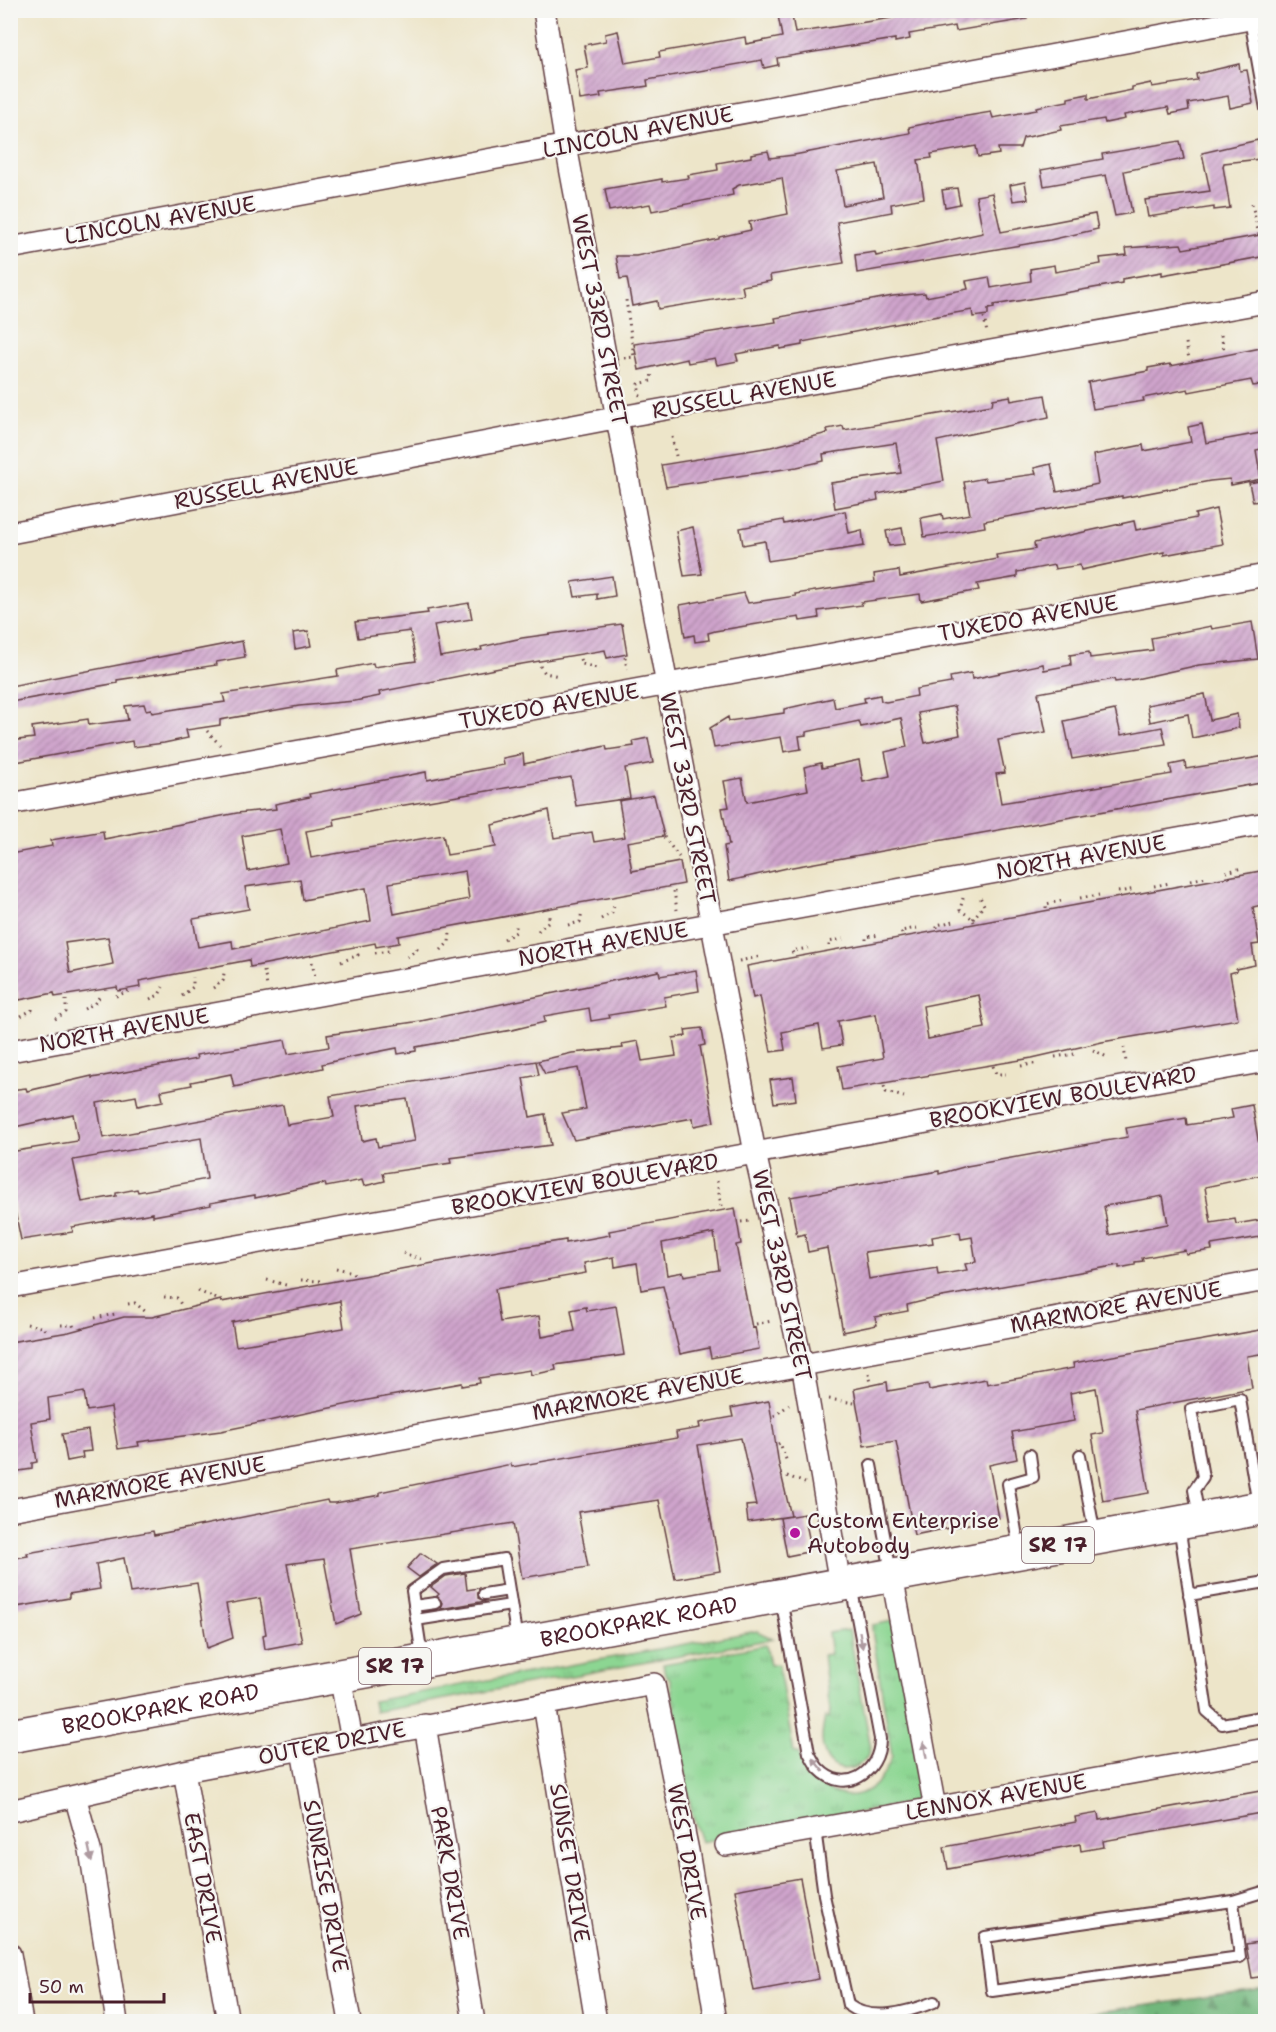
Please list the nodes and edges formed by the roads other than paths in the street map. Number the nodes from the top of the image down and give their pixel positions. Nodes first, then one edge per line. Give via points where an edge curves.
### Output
1 (544, 10) edge
2 (1258, 17) edge
3 (1266, 109) edge
4 (566, 146) junction
5 (10, 248) edge
6 (1266, 302) edge
7 (618, 418) junction
8 (10, 533) edge
9 (1266, 575) edge
10 (667, 684) junction
11 (10, 804) edge
12 (1266, 823) edge
13 (712, 924) junction
14 (10, 1051) edge
15 (1266, 1061) edge
16 (755, 1153) junction
17 (1266, 1280) edge
18 (10, 1287) edge
19 (802, 1364) junction
20 (1030, 1455) dead end
21 (1080, 1455) dead end
22 (871, 1465) dead end
23 (1262, 1508) edge
24 (10, 1510) edge
25 (1189, 1521) junction
26 (1096, 1538) junction
27 (1020, 1552) junction
28 (892, 1576) junction
29 (1266, 1582) edge
30 (845, 1583) junction
31 (509, 1590) junction
32 (484, 1594) dead end
33 (781, 1595) junction
34 (1190, 1595) junction
35 (435, 1603) dead end
36 (511, 1605) junction
37 (414, 1606) junction
38 (416, 1620) junction
39 (517, 1644) junction
40 (423, 1661) junction
41 (340, 1676) junction
42 (654, 1684) joint
43 (544, 1704) junction
44 (1266, 1716) edge
45 (424, 1725) junction
46 (10, 1736) edge
47 (352, 1740) junction
48 (1266, 1749) edge
49 (302, 1750) junction
50 (184, 1771) junction
51 (75, 1796) junction
52 (935, 1808) junction
53 (10, 1811) edge
54 (815, 1829) junction
55 (726, 1845) dead end
56 (1266, 1891) edge
57 (1233, 1901) junction
58 (10, 1954) edge
59 (934, 2002) dead end
60 (22, 2022) edge
61 (117, 2022) edge
62 (228, 2022) edge
63 (350, 2022) edge
64 (474, 2022) edge
65 (596, 2022) edge
66 (716, 2022) edge

1 - 4 street, WEST 33RD STREET
2 - 3 lane
2 - 4 street, LINCOLN AVENUE
4 - 5 street, LINCOLN AVENUE
4 - 7 street, WEST 33RD STREET
6 - 7 street, RUSSELL AVENUE
7 - 8 street, RUSSELL AVENUE
7 - 10 street, WEST 33RD STREET
9 - 10 street, TUXEDO AVENUE
10 - 11 street, TUXEDO AVENUE
10 - 13 street, WEST 33RD STREET
12 - 13 street, NORTH AVENUE
13 - 14 street, NORTH AVENUE
13 - 16 street, WEST 33RD STREET
15 - 16 street, BROOKVIEW BOULEVARD
16 - 18 street, BROOKVIEW BOULEVARD
16 - 19 street, WEST 33RD STREET
17 - 19 street, MARMORE AVENUE
19 - 24 street, MARMORE AVENUE
19 - 30 street, WEST 33RD STREET
20 - 27 lane via 1033,1477 1008,1484
21 - 26 lane
22 - 28 lane
23 - 25 main road, BROOKPARK ROAD / SR 17
23 - 25 lane via 1240,1399 1191,1409 1203,1477 1194,1490
25 - 26 main road, BROOKPARK ROAD / SR 17
25 - 34 lane
26 - 27 main road, BROOKPARK ROAD / SR 17
27 - 28 main road, BROOKPARK ROAD / SR 17
28 - 30 main road, BROOKPARK ROAD / SR 17
52 -> 28 street
29 - 34 lane
30 - 33 main road, BROOKPARK ROAD / SR 17
30 -> 33 lane via 880,1739 875,1764 851,1779 832,1778 819,1769 809,1753
31 - 32 lane
31 - 36 lane
31 - 37 lane via 504,1559 443,1569 412,1592
33 - 39 main road, BROOKPARK ROAD / SR 17
34 - 44 lane via 1208,1710 1222,1724
35 - 37 lane
36 - 38 lane
36 - 39 lane
37 - 38 lane
38 - 40 lane
39 - 40 main road, BROOKPARK ROAD / SR 17
40 - 41 main road, BROOKPARK ROAD / SR 17
41 - 46 main road, BROOKPARK ROAD / SR 17
41 - 47 street
42 - 43 street, OUTER DRIVE
42 - 66 street, WEST DRIVE via 688,1851
43 - 45 street, OUTER DRIVE
43 - 65 street, SUNSET DRIVE
45 - 47 street, OUTER DRIVE
45 - 64 street, PARK DRIVE
47 - 49 street, OUTER DRIVE
48 - 52 street, LENNOX AVENUE
49 - 50 street, OUTER DRIVE
49 - 63 street, SUNRISE DRIVE
50 - 51 street, OUTER DRIVE
50 - 62 street, EAST DRIVE
51 - 53 street, OUTER DRIVE
51 -> 61 street via 90,1850
52 - 54 street, LENNOX AVENUE
54 - 55 street, LENNOX AVENUE
54 - 59 lane via 824,1895 848,2005 878,2015
56 - 57 lane
57 - 57 lane via 1240,1957 992,1991 985,1937
58 - 60 street

